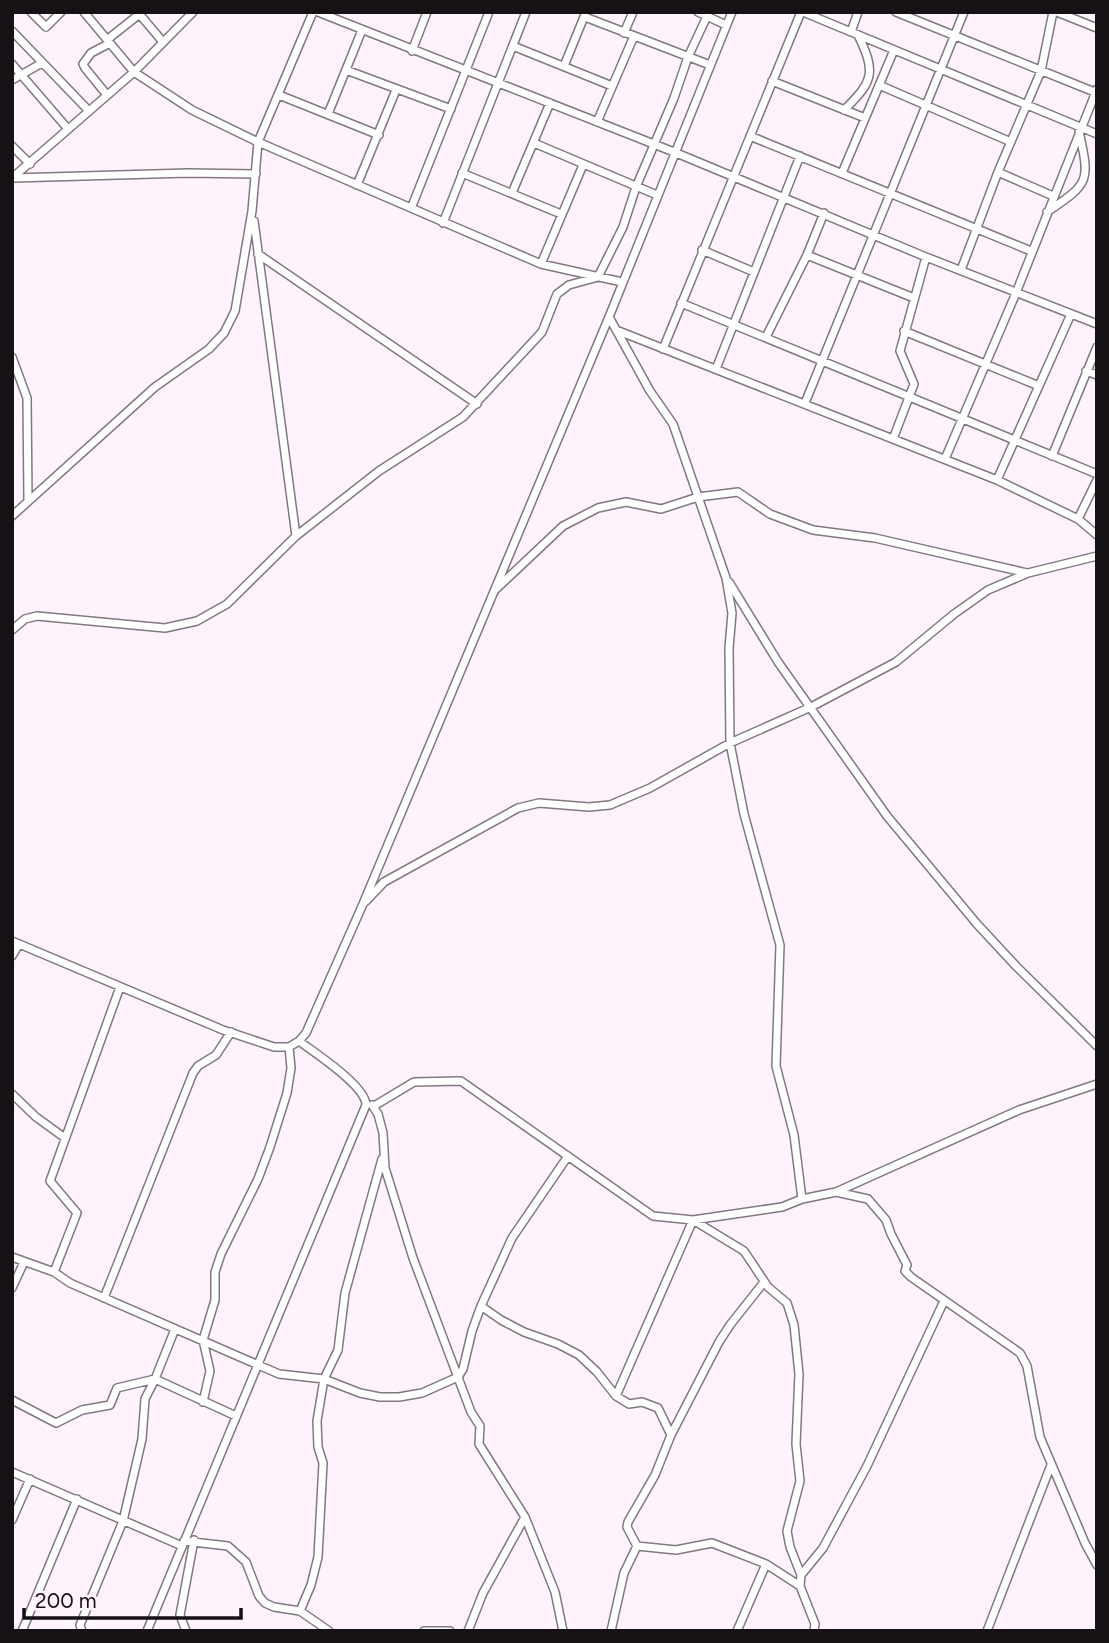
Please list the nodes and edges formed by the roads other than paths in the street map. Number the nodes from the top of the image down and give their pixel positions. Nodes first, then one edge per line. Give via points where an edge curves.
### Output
1 (31, 12) edge
2 (84, 12) edge
3 (193, 12) edge
4 (313, 12) edge
5 (318, 12) edge
6 (427, 12) edge
7 (489, 12) edge
8 (526, 12) edge
9 (634, 12) edge
10 (698, 12) edge
11 (732, 12) edge
12 (802, 12) edge
13 (858, 12) edge
14 (896, 12) edge
15 (964, 12) edge
16 (1055, 12) edge
17 (58, 13) edge
18 (586, 15) edge
19 (708, 15) edge
20 (184, 16) edge
21 (726, 25) junction
22 (1097, 28) edge
23 (362, 30) junction
24 (12, 31) edge
25 (624, 33) junction
26 (854, 34) junction
27 (954, 35) junction
28 (634, 36) junction
29 (109, 41) junction
30 (163, 42) junction
31 (513, 46) junction
32 (894, 50) junction
33 (412, 51) junction
34 (688, 57) junction
35 (42, 62) junction
36 (12, 64) edge
37 (710, 65) junction
38 (564, 66) junction
39 (940, 69) junction
40 (346, 70) junction
41 (466, 71) junction
42 (1041, 71) junction
43 (134, 72) junction
44 (21, 74) junction
45 (12, 80) edge
46 (772, 81) junction
47 (498, 83) junction
48 (879, 85) junction
49 (612, 86) junction
50 (396, 90) junction
51 (1096, 91) edge
52 (107, 95) junction
53 (279, 95) junction
54 (550, 103) junction
55 (925, 104) junction
56 (1027, 105) junction
57 (451, 110) junction
58 (844, 110) junction
59 (89, 111) junction
60 (328, 114) junction
61 (865, 118) junction
62 (597, 122) junction
63 (68, 129) junction
64 (1080, 129) junction
65 (1097, 134) edge
66 (379, 135) junction
67 (750, 136) junction
68 (258, 142) junction
69 (1011, 142) junction
70 (534, 144) junction
71 (654, 145) junction
72 (12, 146) edge
73 (674, 152) junction
74 (800, 156) junction
75 (30, 164) junction
76 (583, 165) junction
77 (462, 173) junction
78 (842, 173) junction
79 (998, 173) junction
80 (256, 174) junction
81 (734, 176) junction
82 (357, 185) junction
83 (636, 187) junction
84 (512, 193) junction
85 (890, 193) junction
86 (657, 195) junction
87 (1053, 196) junction
88 (783, 197) junction
89 (412, 206) junction
90 (253, 211) junction
91 (824, 213) junction
92 (1046, 213) junction
93 (561, 214) junction
94 (443, 223) junction
95 (976, 228) junction
96 (873, 234) junction
97 (702, 250) junction
98 (1031, 251) junction
99 (258, 254) junction
100 (807, 255) junction
101 (926, 257) junction
102 (541, 264) junction
103 (961, 270) junction
104 (754, 272) junction
105 (857, 275) junction
106 (598, 277) junction
107 (622, 282) junction
108 (1016, 293) junction
109 (914, 298) junction
110 (681, 303) junction
111 (1071, 314) junction
112 (609, 317) junction
113 (732, 324) junction
114 (1097, 324) edge
115 (615, 329) junction
116 (904, 331) junction
117 (766, 337) junction
118 (1097, 347) edge
119 (663, 349) junction
120 (12, 357) edge
121 (822, 360) junction
122 (985, 363) junction
123 (716, 369) junction
124 (1086, 371) junction
125 (1097, 375) edge
126 (1039, 386) junction
127 (909, 396) junction
128 (805, 403) junction
129 (477, 404) junction
130 (963, 418) junction
131 (893, 439) junction
132 (1013, 441) junction
133 (1052, 456) junction
134 (945, 459) junction
135 (1097, 474) edge
136 (997, 480) junction
137 (1097, 480) edge
138 (698, 497) junction
139 (28, 500) junction
140 (12, 516) edge
141 (1078, 519) junction
142 (1097, 535) edge
143 (296, 536) junction
144 (1097, 556) edge
145 (1028, 573) junction
146 (726, 578) junction
147 (492, 593) junction
148 (12, 630) edge
149 (811, 707) junction
150 (730, 743) junction
151 (363, 904) junction
152 (15, 942) edge
153 (12, 957) edge
154 (120, 987) junction
155 (231, 1032) junction
156 (299, 1041) junction
157 (289, 1046) junction
158 (1097, 1046) edge
159 (1097, 1084) edge
160 (12, 1094) edge
161 (366, 1100) junction
162 (374, 1106) junction
163 (65, 1138) junction
164 (384, 1154) junction
165 (568, 1156) junction
166 (836, 1192) junction
167 (802, 1199) junction
168 (693, 1220) junction
169 (12, 1257) edge
170 (24, 1262) junction
171 (54, 1272) junction
172 (764, 1282) junction
173 (12, 1288) edge
174 (104, 1298) junction
175 (944, 1301) junction
176 (481, 1306) junction
177 (175, 1329) junction
178 (203, 1340) junction
179 (257, 1366) junction
180 (458, 1377) junction
181 (155, 1379) junction
182 (324, 1379) junction
183 (616, 1396) junction
184 (12, 1401) edge
185 (203, 1402) junction
186 (236, 1416) junction
187 (671, 1435) junction
188 (1051, 1464) junction
189 (12, 1472) edge
190 (30, 1479) junction
191 (77, 1499) junction
192 (525, 1517) junction
193 (12, 1520) edge
194 (123, 1521) junction
195 (194, 1540) junction
196 (183, 1543) junction
197 (637, 1546) junction
198 (766, 1564) junction
199 (1097, 1565) edge
200 (801, 1575) junction
201 (800, 1586) junction
202 (300, 1611) junction
203 (563, 1629) edge
204 (22, 1631) edge
205 (82, 1631) edge
206 (148, 1631) edge
207 (187, 1631) edge
208 (329, 1631) edge
209 (424, 1631) edge
210 (450, 1631) edge
211 (468, 1631) edge
212 (611, 1631) edge
213 (737, 1631) edge
214 (814, 1631) edge
215 (987, 1631) edge

1 - 17 street via 46,27
2 - 29 street
3 - 20 street
4 - 53 street
5 - 23 street
6 - 33 street
7 - 41 street
8 - 31 street
9 - 25 street
10 - 19 street
11 - 21 street
12 - 26 street
12 - 46 street
13 - 26 street
14 - 27 street
15 - 27 street
16 - 22 street
16 - 42 street
18 - 25 street
18 - 38 street
19 - 21 street
19 - 34 street
20 - 30 street
21 - 37 street
23 - 33 street
23 - 40 street
24 - 35 street
25 - 28 street
26 - 32 street
26 - 58 street via 871,67 868,80
27 - 39 street
27 - 42 street
28 - 34 street
28 - 49 street
29 - 30 street via 141,16
29 - 43 street
29 - 52 street via 90,53 83,64
30 - 43 street
31 - 38 street
31 - 47 street
32 - 39 street
32 - 48 street
33 - 41 street
34 - 37 street
34 - 71 street
35 - 44 street
35 - 59 street
36 - 44 street
37 - 73 street
38 - 49 street
39 - 55 street
39 - 56 street
40 - 50 street
40 - 60 street
41 - 47 street
41 - 57 street
42 - 51 street
42 - 56 street
43 - 52 street
43 - 68 street via 192,110
44 - 45 street
44 - 63 street
46 - 58 street
46 - 67 street
47 - 54 street
47 - 77 street
48 - 55 street
48 - 61 street
49 - 62 street
50 - 57 street
50 - 66 street
51 - 64 street
52 - 59 street
53 - 60 street
53 - 68 street
54 - 62 street
54 - 70 street
55 - 69 street
55 - 85 street
56 - 64 street
56 - 69 street
57 - 89 street
58 - 61 street
59 - 63 street
60 - 66 street
61 - 78 street
62 - 71 street
63 - 75 street
64 - 65 street
64 - 87 street
64 - 92 street via 1085,179
66 - 82 street
67 - 74 street
67 - 81 street
68 - 80 street
68 - 82 street
69 - 79 street
70 - 76 street
70 - 84 street
71 - 73 street
71 - 83 street
72 - 75 street
73 - 81 street
73 - 86 street
74 - 78 street
74 - 88 street
75 - 80 street via 12,178
76 - 83 street
76 - 93 street
77 - 84 street
77 - 94 street
78 - 85 street
79 - 87 street
79 - 95 street
80 - 90 street
81 - 88 street
81 - 97 street
82 - 89 street
83 - 86 street
83 - 106 street via 623,227
84 - 93 street
85 - 95 street
85 - 96 street
86 - 107 street
87 - 92 street
88 - 91 street
88 - 104 street
89 - 94 street
90 - 99 street
90 - 139 street via 235,311 223,333
91 - 96 street
91 - 100 street
92 - 98 street
93 - 102 street
94 - 102 street
95 - 98 street
95 - 103 street
96 - 101 street
96 - 105 street
97 - 104 street
97 - 110 street
98 - 108 street
99 - 129 street
99 - 143 street
100 - 105 street
100 - 117 street
101 - 103 street
101 - 109 street
102 - 106 street
103 - 108 street
104 - 113 street
105 - 109 street
105 - 121 street
106 - 107 street
106 - 129 street via 569,285 557,294 542,332
107 - 112 street
108 - 111 street
108 - 122 street
109 - 116 street
110 - 113 street
110 - 119 street
111 - 114 street
111 - 126 street
112 - 115 street
112 - 147 street
113 - 117 street
113 - 123 street
115 - 119 street
115 - 138 street via 673,424
116 - 122 street
116 - 127 street via 900,351 914,384
117 - 121 street
118 - 124 street
119 - 123 street
120 - 139 street via 27,398
121 - 127 street
121 - 128 street
122 - 126 street
122 - 130 street
123 - 128 street
124 - 125 street
124 - 133 street
126 - 132 street
127 - 130 street
127 - 131 street
128 - 131 street
129 - 143 street via 379,471
130 - 132 street
130 - 134 street
131 - 134 street
132 - 133 street
132 - 136 street
133 - 135 street
134 - 136 street
136 - 141 street
137 - 141 street
138 - 145 street via 738,492 770,514 813,530 875,538
138 - 146 street
138 - 147 street via 661,509 626,502 597,508 563,526
139 - 140 street
141 - 142 street
143 - 148 street via 227,604 197,621 165,628 37,616
144 - 145 street
145 - 149 street via 988,590 896,662
146 - 149 street
146 - 150 street via 732,612
147 - 151 street
149 - 150 street
149 - 158 street via 887,816 977,924
150 - 151 street via 610,805 538,803 518,808 384,882
150 - 167 street via 780,945 776,1066 794,1135
151 - 156 street
152 - 153 street
152 - 154 street
154 - 155 street
154 - 163 street
155 - 157 street via 274,1047
155 - 174 street via 216,1055 193,1073
156 - 157 street
156 - 161 street via 351,1082
157 - 178 street via 287,1093 258,1179 218,1263 215,1300
159 - 166 street via 1019,1110
160 - 163 street
161 - 162 street
161 - 179 street
162 - 164 street via 383,1132
162 - 165 street via 414,1082 461,1081
163 - 171 street via 50,1181 77,1213
164 - 180 street via 413,1258
164 - 182 street via 345,1293 338,1350
165 - 168 street via 653,1216
165 - 176 street via 512,1238
166 - 167 street
166 - 175 street via 867,1199 886,1220 907,1265 905,1271
167 - 168 street via 782,1207
168 - 172 street via 744,1251
168 - 183 street
169 - 170 street
170 - 171 street
170 - 173 street
171 - 174 street
172 - 187 street via 719,1342
172 - 200 street via 787,1303 794,1325 800,1480 787,1531
174 - 177 street
175 - 188 street via 1020,1353
175 - 200 street via 851,1496 823,1548
176 - 180 street
176 - 183 street via 500,1320 579,1355
177 - 178 street
177 - 181 street
178 - 179 street
178 - 185 street via 210,1371
179 - 182 street via 279,1374
179 - 186 street
180 - 182 street via 400,1397 360,1393
180 - 192 street via 480,1426 479,1444
181 - 184 street via 117,1388 110,1405 82,1410 56,1423
181 - 185 street
181 - 194 street via 145,1399 142,1439
182 - 202 street via 317,1421 323,1463 318,1557
183 - 187 street via 629,1404 642,1402 658,1408
185 - 186 street
186 - 196 street
187 - 197 street via 628,1522
188 - 199 street
188 - 215 street
189 - 190 street
190 - 191 street
190 - 193 street
191 - 194 street
191 - 204 street
192 - 203 street via 555,1592
192 - 211 street via 483,1593
194 - 196 street
194 - 205 street via 80,1625
195 - 196 street
195 - 202 street via 228,1546 246,1562 265,1603
195 - 207 street via 180,1615
196 - 206 street
197 - 198 street via 676,1550 712,1543
197 - 212 street via 624,1573
198 - 201 street
198 - 213 street
200 - 201 street
201 - 214 street
202 - 208 street
209 - 210 street

